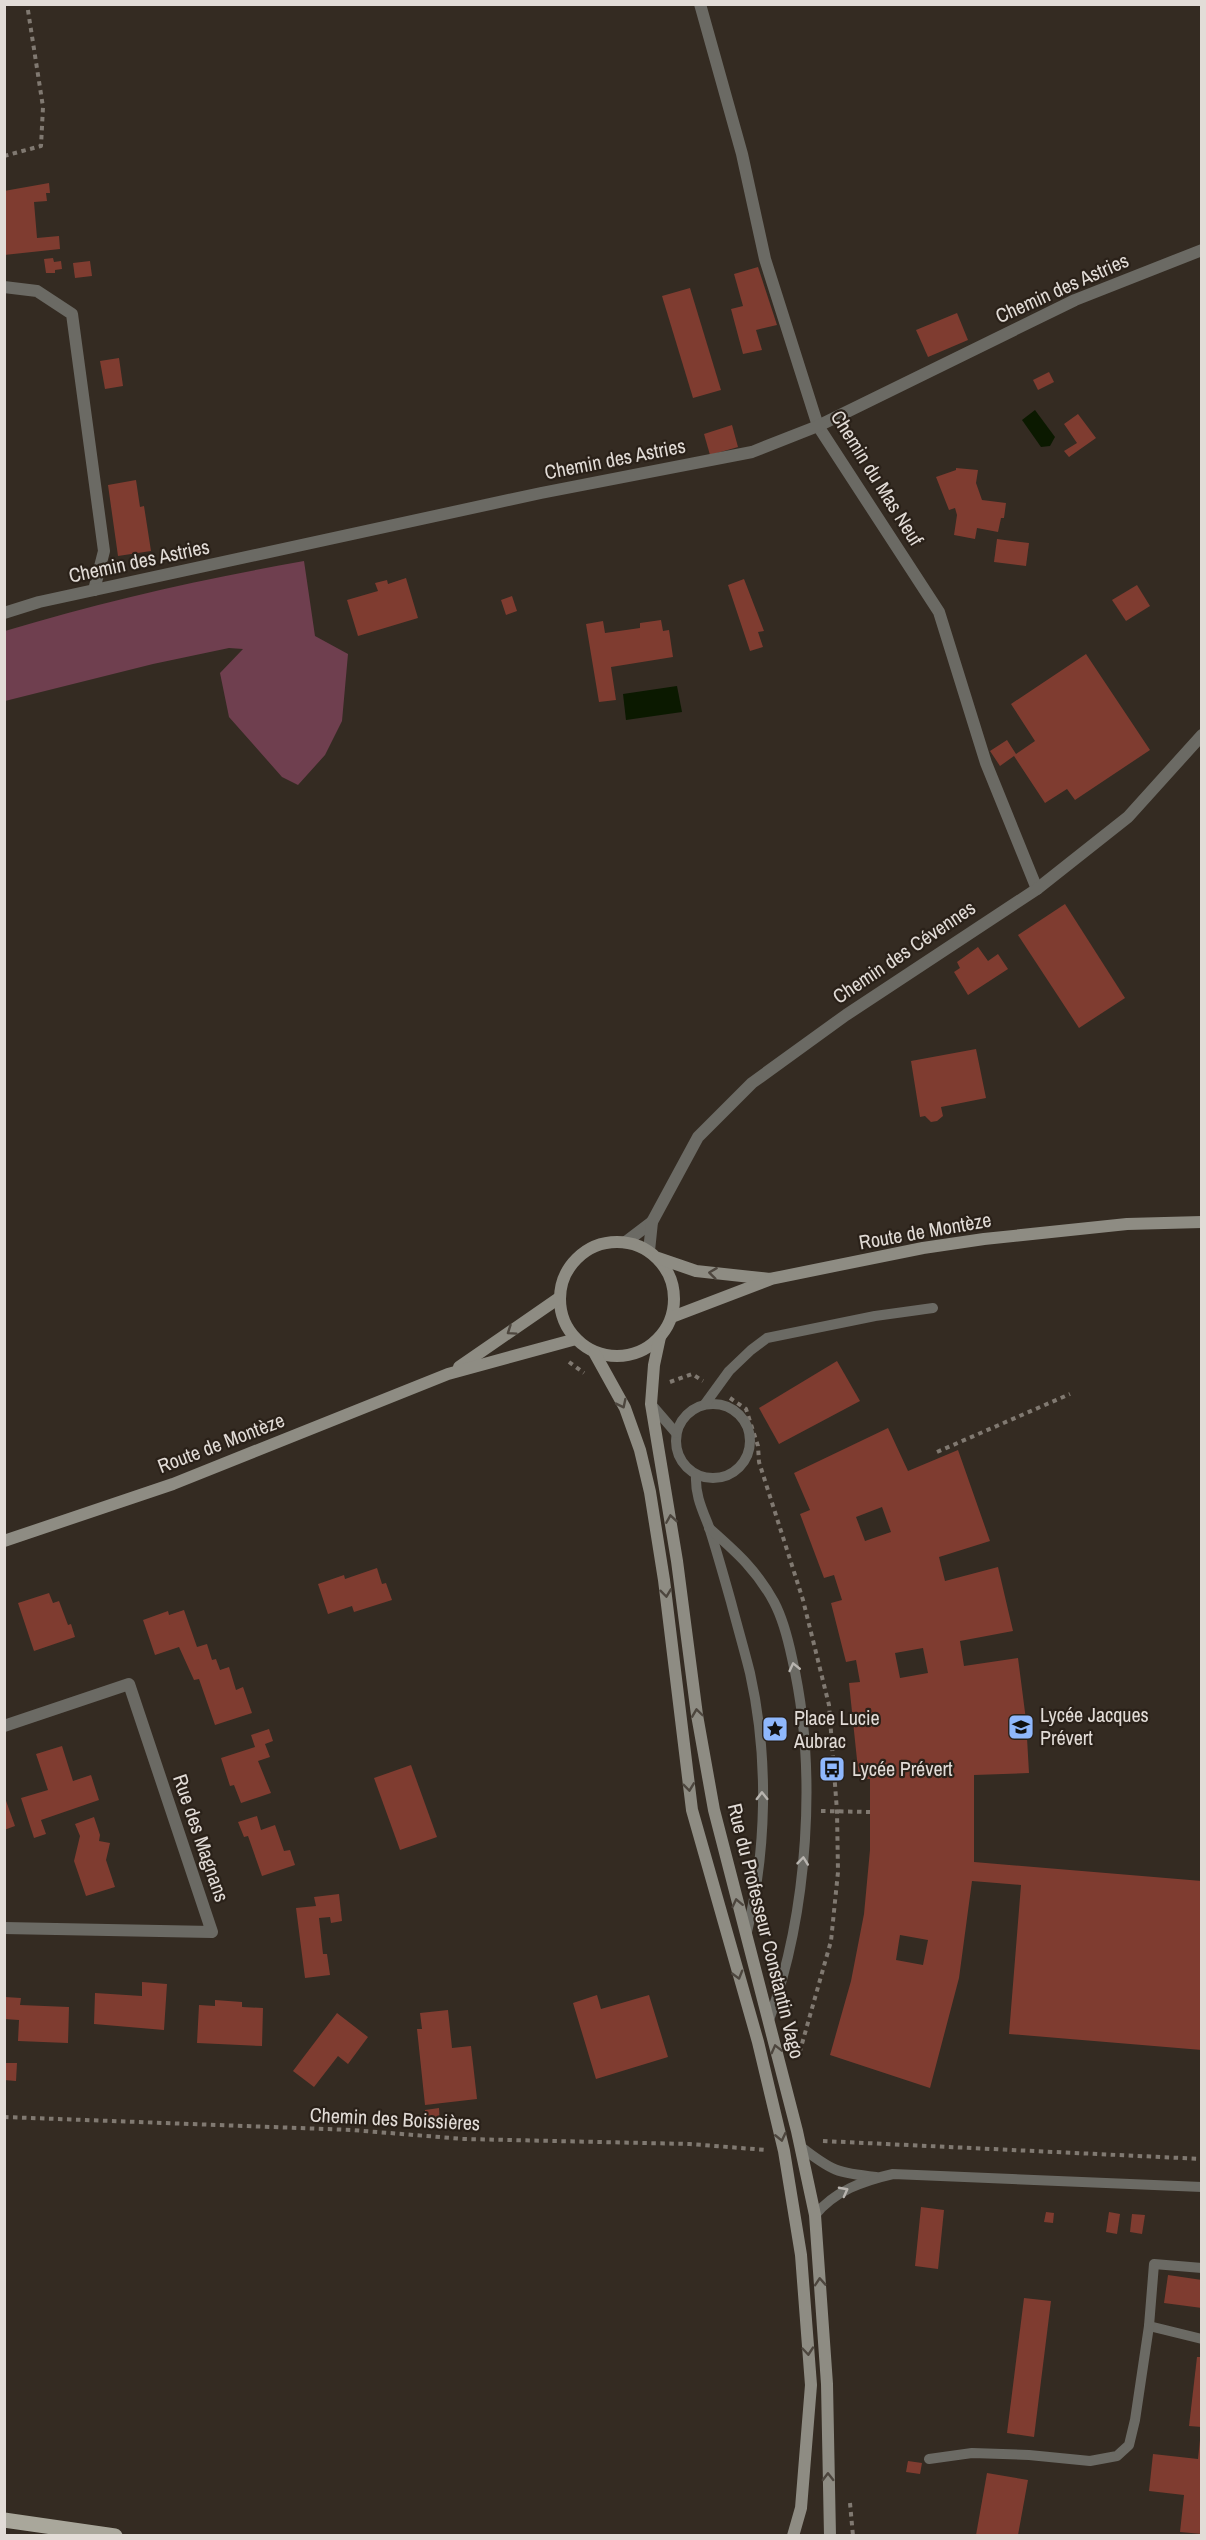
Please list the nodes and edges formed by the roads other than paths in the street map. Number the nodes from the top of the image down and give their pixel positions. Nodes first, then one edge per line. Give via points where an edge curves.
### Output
1 (700, 4) edge
2 (1202, 250) edge
3 (4, 287) edge
4 (818, 426) junction
5 (94, 590) junction
6 (4, 613) edge
7 (1202, 735) edge
8 (1036, 888) junction
9 (652, 1222) junction
10 (1202, 1222) edge
11 (627, 1241) junction
12 (653, 1254) junction
13 (770, 1279) junction
14 (559, 1298) junction
15 (933, 1308) dead end
16 (672, 1317) junction
17 (660, 1337) junction
18 (576, 1339) junction
19 (594, 1352) junction
20 (448, 1374) junction
21 (651, 1404) junction
22 (705, 1404) junction
23 (676, 1434) junction
24 (696, 1475) junction
25 (709, 1528) junction
26 (4, 1541) edge
27 (4, 1726) edge
28 (4, 1928) edge
29 (746, 1937) junction
30 (769, 2020) junction
31 (801, 2147) junction
32 (879, 2177) junction
33 (1202, 2187) edge
34 (814, 2215) junction
35 (1202, 2268) edge
36 (1149, 2326) junction
37 (1202, 2339) edge
38 (929, 2459) dead end
39 (4, 2520) edge
40 (115, 2535) edge
41 (794, 2535) edge
42 (830, 2535) edge

1 - 4 street, Chemin du Mas Neuf via 742,154 765,259
2 - 4 street, Chemin des Astries via 1075,300
3 - 5 street via 37,291 72,314 104,551
4 - 5 street, Chemin des Astries via 752,452
4 - 8 street, Chemin du Mas Neuf via 939,612 986,763
5 - 6 street, Chemin des Astries
7 - 8 street, Chemin des Cévennes via 1128,817
8 - 9 street, Chemin des Cévennes via 864,1002 752,1083 698,1137
9 - 11 street, Chemin des Cévennes
9 - 12 street, Chemin des Cévennes
10 - 13 street, Route de Montèze via 1127,1224 984,1239
11 - 12 street
11 - 14 street via 588,1248 573,1261 563,1278
13 -> 12 street, Route de Montèze via 696,1271
12 - 16 street via 673,1286
13 - 16 street
14 - 18 street via 561,1313
14 -> 20 street, Route de Montèze
15 - 22 lane via 767,1338 729,1371
16 - 17 street
17 - 19 street via 630,1355
17 - 21 street, Rue du Professeur Constantin Vago
18 - 19 street
18 - 20 street, Route de Montèze
19 -> 41 street, Rue du Professeur Constantin Vago via 625,1408 651,1492 692,1810 758,2042 784,2151 801,2255 811,2385 801,2508
20 - 26 street, Route de Montèze via 173,1484
21 - 23 lane
29 -> 21 street, Rue du Professeur Constantin Vago via 714,1810 697,1715
22 - 23 lane via 687,1414
22 - 24 lane via 718,1404 736,1412 748,1427 751,1440 743,1464 733,1473 709,1479
23 - 24 lane via 679,1458
24 - 25 lane via 695,1491
29 -> 25 lane via 759,1863 760,1750 750,1673
30 -> 25 lane via 783,1981 798,1902 804,1834 804,1734 798,1682 776,1604 754,1569
27 - 28 street, Rue des Magnans via 129,1684 212,1932
29 - 30 street, Rue du Professeur Constantin Vago
31 -> 30 street, Rue du Professeur Constantin Vago
31 - 32 lane via 837,2172
31 - 34 street, Rue du Professeur Constantin Vago
32 - 33 lane via 893,2174
34 -> 32 lane via 828,2199
42 -> 34 street, Rue du Professeur Constantin Vago via 827,2384
35 - 36 lane via 1155,2264
36 - 37 lane
36 - 38 lane via 1129,2445 1117,2456 1090,2461 972,2453
39 - 40 main road

